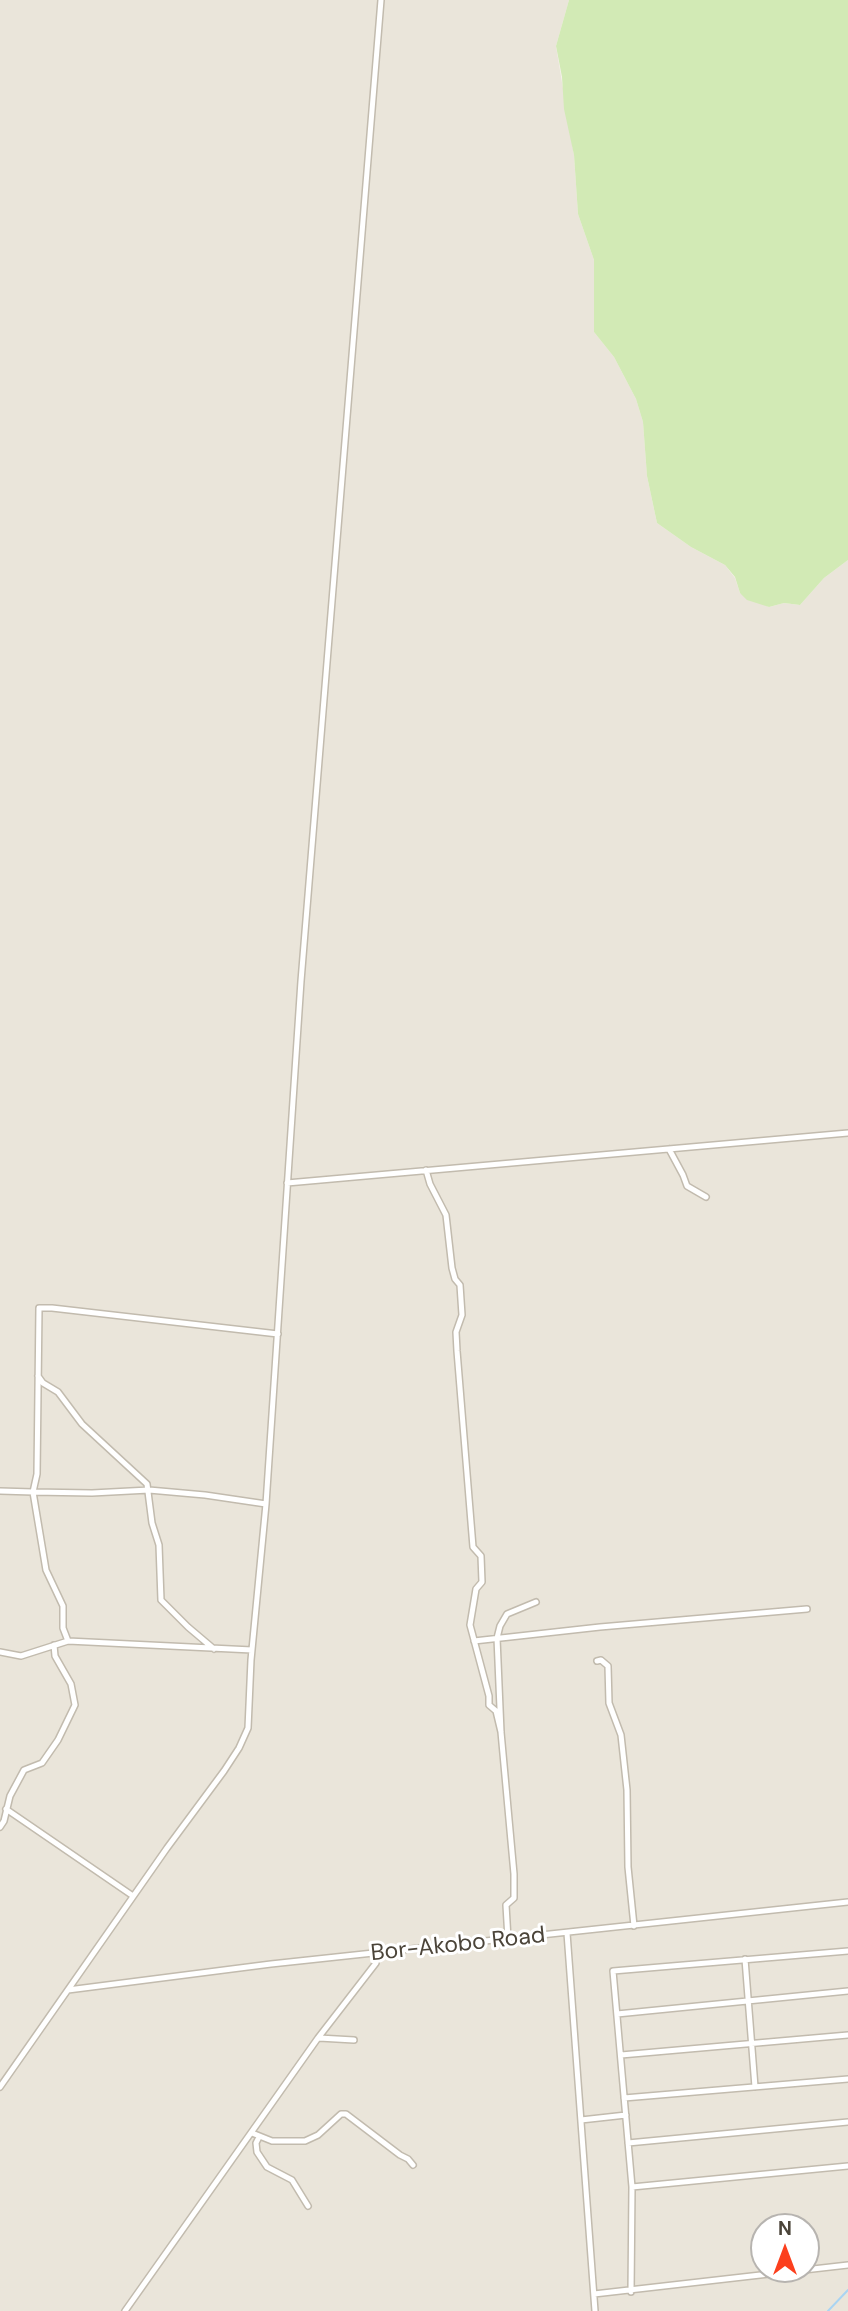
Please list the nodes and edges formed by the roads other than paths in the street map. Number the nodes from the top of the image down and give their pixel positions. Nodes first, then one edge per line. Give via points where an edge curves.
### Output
1 (382, 0) edge
2 (848, 1133) edge
3 (669, 1149) junction
4 (426, 1170) junction
5 (287, 1183) junction
6 (706, 1198) dead end
7 (278, 1334) junction
8 (38, 1376) junction
9 (149, 1490) junction
10 (0, 1491) edge
11 (33, 1492) junction
12 (266, 1504) junction
13 (536, 1602) dead end
14 (807, 1609) dead end
15 (497, 1638) junction
16 (68, 1641) junction
17 (474, 1641) junction
18 (54, 1645) junction
19 (214, 1649) junction
20 (252, 1650) junction
21 (0, 1653) edge
22 (597, 1661) dead end
23 (501, 1732) junction
24 (6, 1809) junction
25 (0, 1827) edge
26 (133, 1896) junction
27 (848, 1902) edge
28 (634, 1926) junction
29 (567, 1933) junction
30 (508, 1939) junction
31 (848, 1951) edge
32 (374, 1954) junction
33 (745, 1959) junction
34 (68, 1990) junction
35 (848, 1991) edge
36 (749, 2000) junction
37 (617, 2014) junction
38 (848, 2035) edge
39 (318, 2038) junction
40 (354, 2040) dead end
41 (751, 2043) junction
42 (621, 2056) junction
43 (848, 2079) edge
44 (0, 2087) edge
45 (755, 2087) junction
46 (624, 2098) junction
47 (626, 2115) junction
48 (581, 2120) junction
49 (848, 2122) edge
50 (252, 2133) junction
51 (259, 2137) junction
52 (628, 2143) junction
53 (413, 2165) dead end
54 (848, 2166) edge
55 (632, 2187) junction
56 (308, 2206) dead end
57 (848, 2265) edge
58 (631, 2292) junction
59 (594, 2294) junction
60 (125, 2311) edge
61 (596, 2311) edge

1 - 5 street
2 - 3 street
3 - 4 street
3 - 6 street via 687,1186
4 - 5 street
4 - 17 street via 446,1215 452,1268 460,1285 457,1351 473,1547 481,1556 482,1582 476,1589 470,1625
5 - 7 street
7 - 8 street via 38,1308
7 - 12 street
8 - 9 street
8 - 11 street
9 - 11 street
9 - 12 street
9 - 19 street via 159,1545 161,1600
10 - 11 street
11 - 16 street via 47,1570 63,1606
12 - 20 street
13 - 15 street via 507,1614
14 - 15 street
15 - 17 street
15 - 23 street
16 - 18 street
16 - 19 street
17 - 23 street via 489,1705 496,1711
18 - 21 street via 21,1656
18 - 24 street via 75,1705 42,1763 24,1770
19 - 20 street
20 - 26 street via 250,1716 239,1748
22 - 28 street via 608,1666 609,1703 621,1735
23 - 30 street via 514,1874 514,1898 506,1905
24 - 25 street
24 - 26 street
26 - 34 street
27 - 28 street, Bor-Akobo Road
28 - 29 street, Bor-Akobo Road
29 - 30 street, Bor-Akobo Road
29 - 48 street
30 - 32 street, Bor-Akobo Road
31 - 33 street
32 - 34 street, Bor-Akobo Road
32 - 39 street via 376,1963
33 - 36 street
33 - 37 street via 613,1971
34 - 44 street
35 - 36 street
36 - 37 street
36 - 41 street
37 - 42 street
38 - 41 street
39 - 40 street
39 - 50 street
41 - 42 street
41 - 45 street
42 - 46 street
43 - 45 street
45 - 46 street
46 - 47 street
47 - 48 street
47 - 52 street
48 - 59 street
49 - 52 street
50 - 51 street
50 - 60 street
51 - 53 street via 305,2141 346,2114
51 - 56 street via 257,2152 267,2166 292,2180
52 - 55 street
54 - 55 street
55 - 58 street
57 - 58 street
58 - 59 street
59 - 61 street

